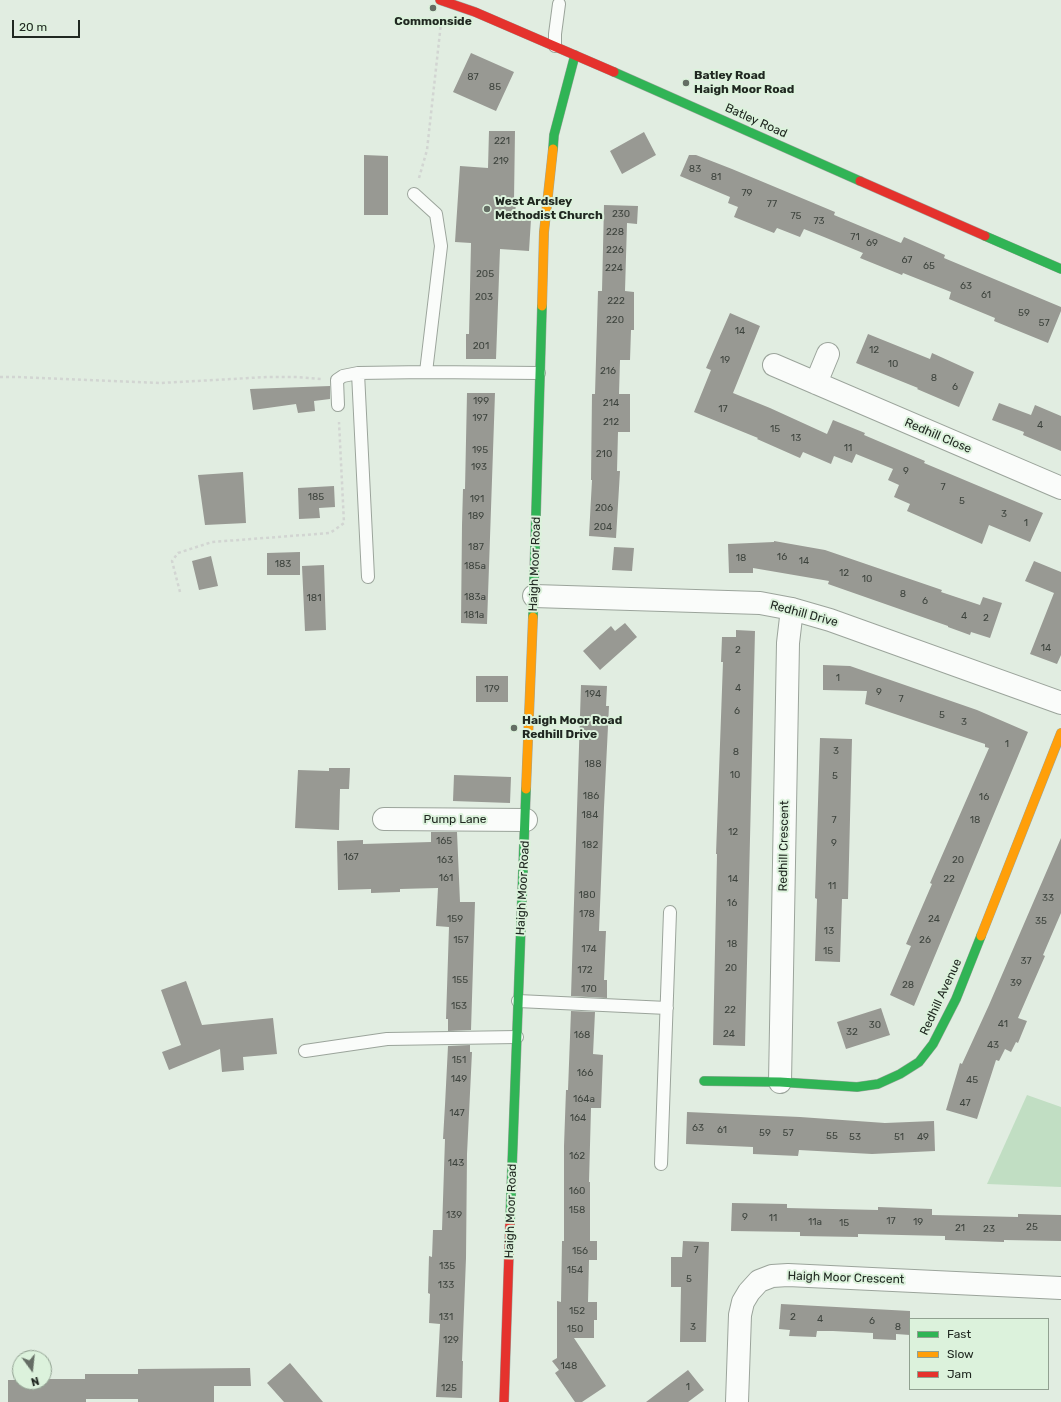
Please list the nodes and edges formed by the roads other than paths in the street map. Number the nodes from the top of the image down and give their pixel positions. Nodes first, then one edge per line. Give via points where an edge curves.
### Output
1 (442, 0) edge
2 (560, 4) dead end
3 (555, 46) junction
4 (575, 55) junction
5 (414, 194) road end
6 (1061, 269) edge
7 (828, 354) dead end
8 (774, 365) dead end
9 (426, 372) junction
10 (358, 373) junction
11 (539, 373) junction
12 (816, 383) junction
13 (338, 405) road end
14 (1061, 488) edge
15 (368, 577) dead end
16 (534, 596) junction
17 (792, 609) junction
18 (1061, 703) edge
19 (1061, 733) edge
20 (384, 819) dead end
21 (526, 820) junction
22 (670, 912) dead end
23 (518, 1001) junction
24 (666, 1008) junction
25 (517, 1037) junction
26 (306, 1051) dead end
27 (704, 1081) dead end
28 (780, 1082) junction
29 (661, 1164) dead end
30 (1061, 1288) edge
31 (504, 1402) edge
32 (737, 1402) edge

1 - 3 street, Batley Road
2 - 3 lane
3 - 4 street, Batley Road
4 - 6 street, Batley Road
4 - 11 street, Haigh Moor Road via 554,135 544,232
5 - 9 lane via 436,214 441,246
7 - 12 street
8 - 12 street, Redhill Close
9 - 10 lane
9 - 11 lane
10 - 13 lane via 337,380
10 - 15 lane
11 - 16 street, Haigh Moor Road
12 - 14 street, Redhill Close
16 - 17 street, Redhill Drive via 760,603
16 - 21 street, Haigh Moor Road
17 - 18 street, Redhill Drive via 830,620
17 - 28 street, Redhill Crescent via 788,643
19 - 28 street, Redhill Avenue via 956,999 933,1044 919,1062 878,1084 857,1087
20 - 21 street, Pump Lane
21 - 23 street, Haigh Moor Road
22 - 24 lane
23 - 24 lane
23 - 25 street, Haigh Moor Road
24 - 29 lane
25 - 26 lane via 387,1039
25 - 31 street, Haigh Moor Road
27 - 28 street, Redhill Avenue
30 - 32 street, Haigh Moor Crescent via 772,1276 759,1281 743,1302 740,1315

